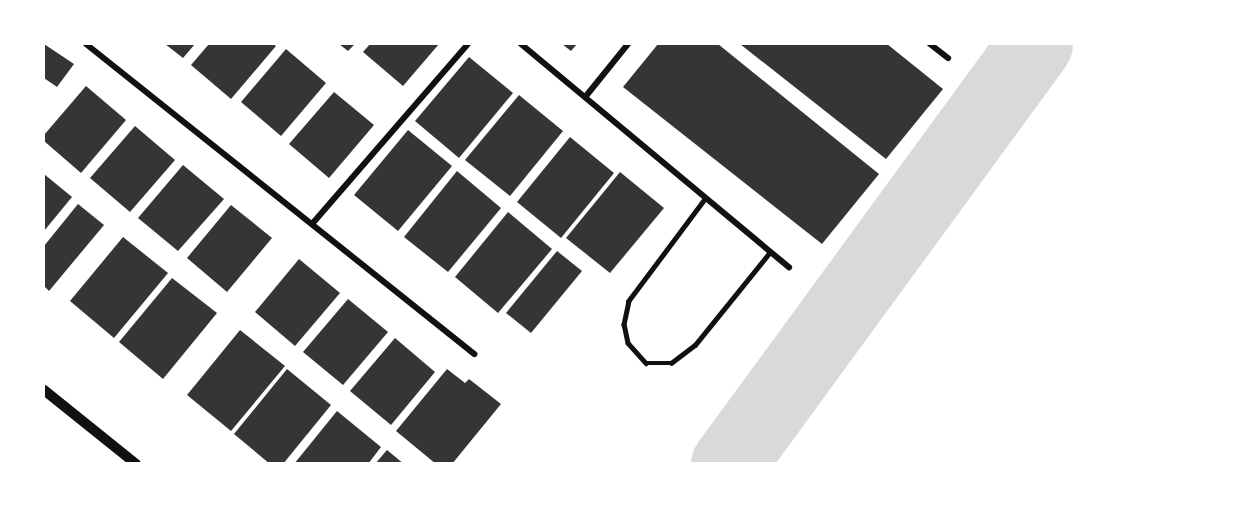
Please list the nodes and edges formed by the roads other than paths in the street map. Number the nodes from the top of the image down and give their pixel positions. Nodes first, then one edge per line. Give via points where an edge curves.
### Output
1 (86, 44) edge
2 (468, 44) edge
3 (521, 44) edge
4 (628, 44) edge
5 (930, 44) edge
6 (948, 58) dead end
7 (586, 96) junction
8 (706, 198) junction
9 (312, 224) junction
10 (770, 252) junction
11 (789, 267) dead end
12 (474, 354) dead end
13 (45, 394) edge
14 (136, 464) edge

1 - 9 street
2 - 9 street
3 - 7 street
4 - 7 street
5 - 6 street
7 - 8 street
8 - 10 street
8 - 10 lane via 628,301 624,324 628,343 646,363 671,363 695,345
9 - 12 street
10 - 11 street
13 - 14 street

